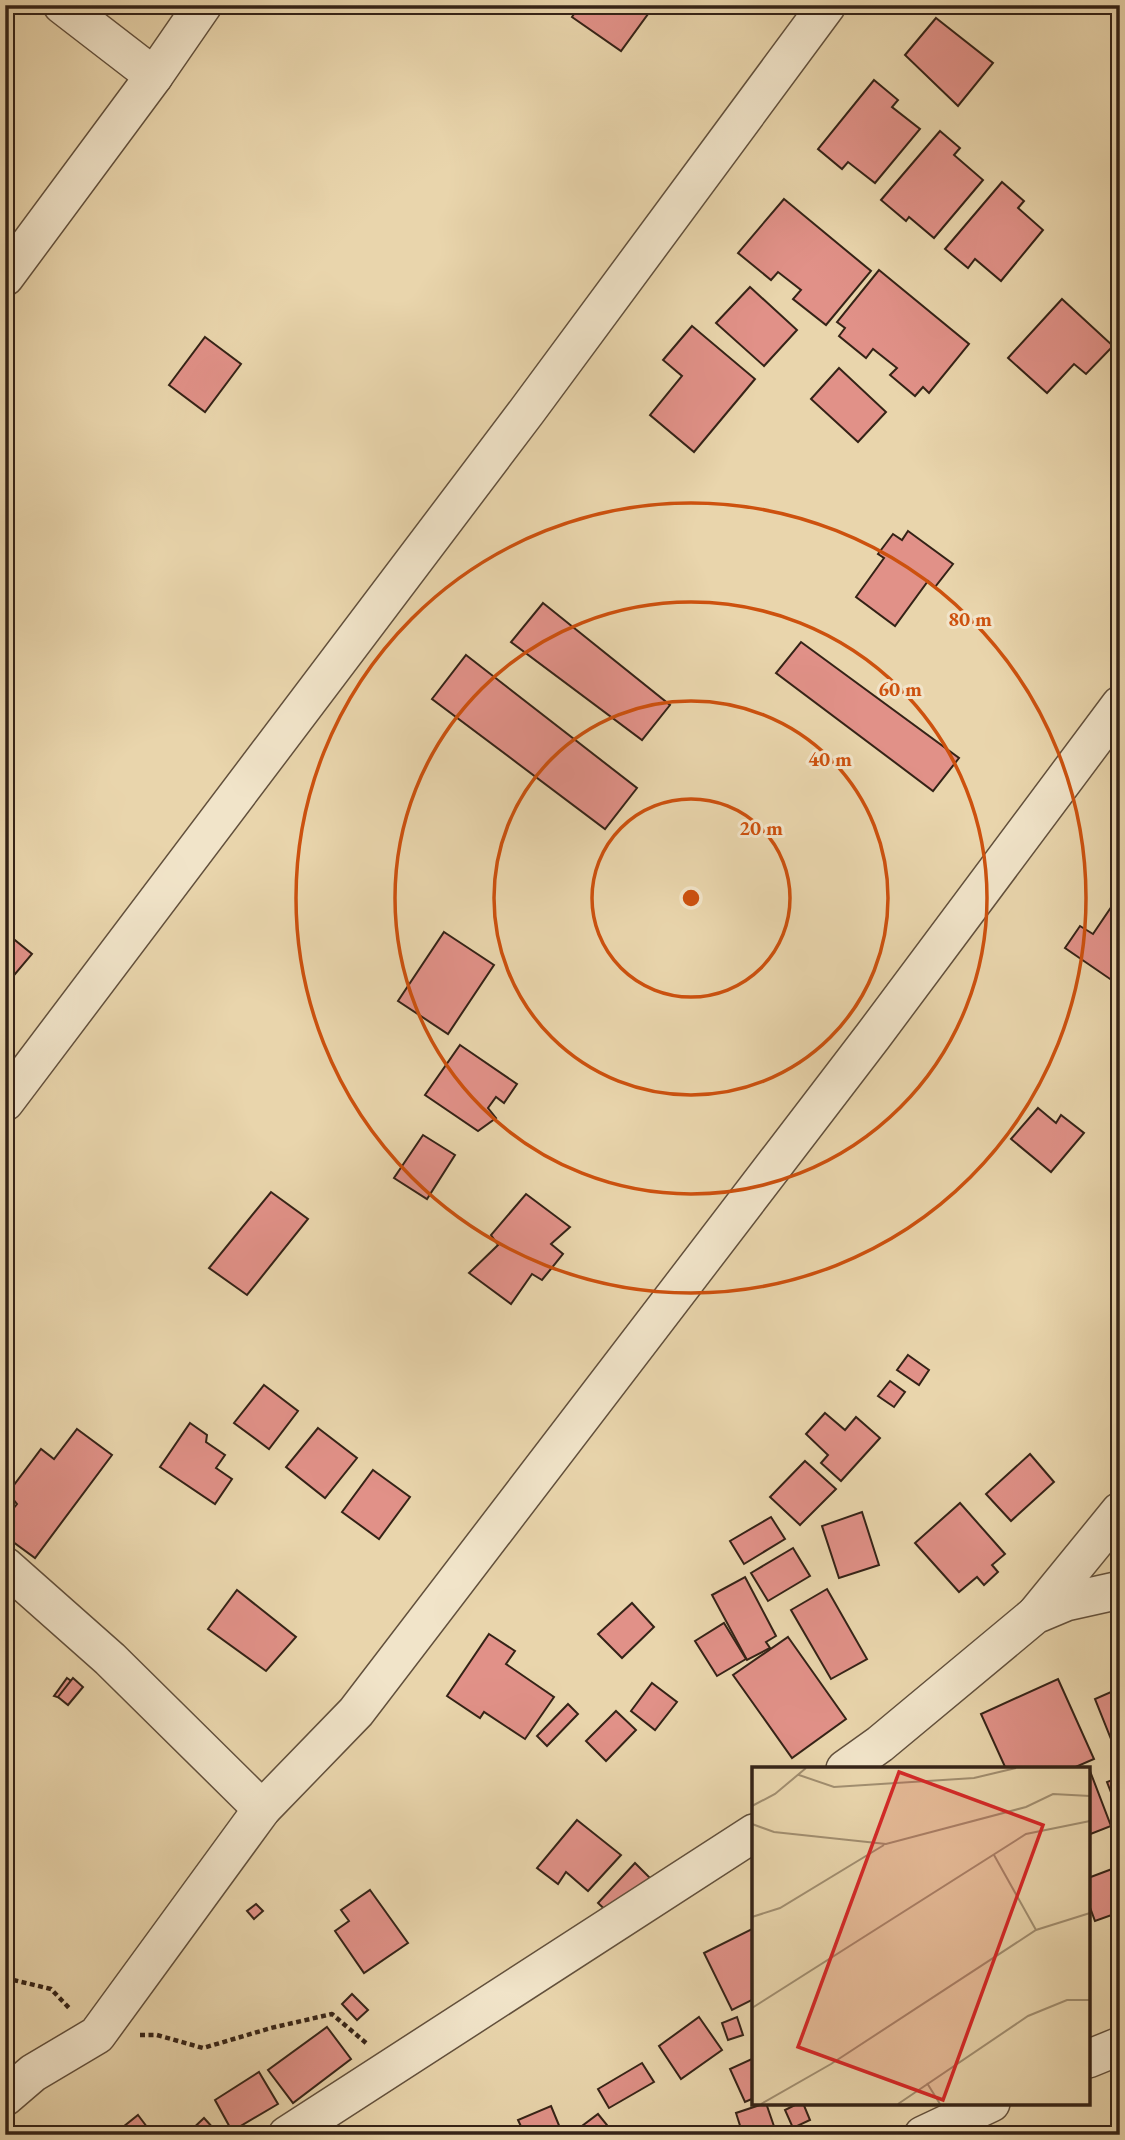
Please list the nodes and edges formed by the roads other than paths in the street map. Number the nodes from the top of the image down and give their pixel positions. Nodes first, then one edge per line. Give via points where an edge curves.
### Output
1 (62, 5) edge
2 (203, 5) edge
3 (827, 5) edge
4 (154, 76) junction
5 (5, 277) edge
6 (1120, 705) edge
7 (5, 1102) edge
8 (1120, 1511) edge
9 (5, 1566) edge
10 (1120, 1590) edge
11 (1035, 1615) junction
12 (848, 1767) edge
13 (262, 1809) junction
14 (752, 1834) edge
15 (1120, 2046) edge
16 (1090, 2058) edge
17 (5, 2097) edge
18 (987, 2105) edge
19 (288, 2135) edge
20 (923, 2135) edge

1 - 4 street
2 - 4 street
3 - 7 street via 519,422
4 - 5 street
6 - 13 street via 365,1701
8 - 11 street
9 - 13 street via 110,1659
10 - 11 street via 1066,1602
11 - 12 street
13 - 17 street via 96,2035 33,2073
14 - 19 street
15 - 16 street
18 - 20 street

